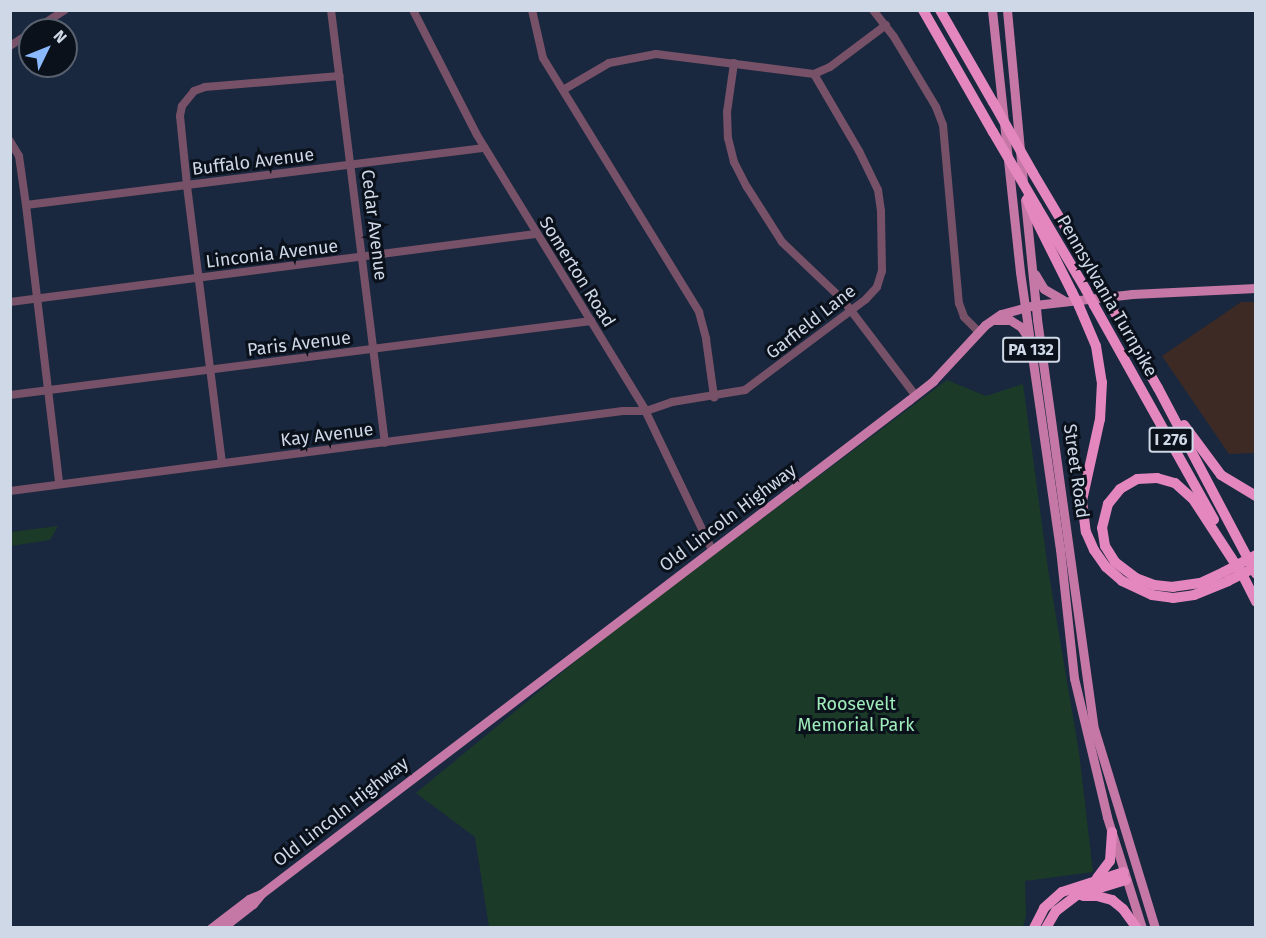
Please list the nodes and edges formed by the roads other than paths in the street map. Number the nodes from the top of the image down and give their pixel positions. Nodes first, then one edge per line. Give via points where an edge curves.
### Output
1 (331, 10) edge
2 (413, 10) edge
3 (532, 10) edge
4 (873, 10) edge
5 (923, 10) edge
6 (940, 10) edge
7 (992, 10) edge
8 (1007, 10) edge
9 (886, 26) junction
10 (734, 63) junction
11 (814, 74) junction
12 (340, 76) junction
13 (563, 90) junction
14 (10, 141) edge
15 (484, 148) junction
16 (351, 164) junction
17 (1017, 174) junction
18 (187, 185) junction
19 (26, 205) junction
20 (536, 234) junction
21 (363, 257) junction
22 (1031, 261) junction
23 (200, 277) junction
24 (1256, 288) edge
25 (36, 299) junction
26 (1073, 300) junction
27 (10, 302) edge
28 (1035, 305) junction
29 (1025, 306) junction
30 (851, 311) junction
31 (591, 321) junction
32 (987, 324) junction
33 (979, 332) junction
34 (1030, 341) junction
35 (374, 350) junction
36 (211, 371) junction
37 (1158, 388) junction
38 (48, 391) junction
39 (10, 395) edge
40 (915, 395) junction
41 (714, 397) junction
42 (646, 411) junction
43 (385, 443) junction
44 (222, 463) junction
45 (59, 483) junction
46 (10, 491) edge
47 (1256, 496) edge
48 (712, 550) junction
49 (1256, 555) edge
50 (1256, 567) edge
51 (1256, 574) edge
52 (1226, 576) junction
53 (1243, 577) junction
54 (1256, 602) edge
55 (1112, 832) junction
56 (1137, 874) junction
57 (1125, 876) junction
58 (1092, 881) junction
59 (261, 894) junction
60 (1068, 901) junction
61 (211, 927) edge
62 (222, 927) edge
63 (1034, 927) edge
64 (1046, 927) edge
65 (1137, 927) edge
66 (1142, 927) edge
67 (1155, 927) edge

1 - 12 street, Cedar Avenue
2 - 15 street, Somerton Road
3 - 13 street via 540,51
4 - 9 street
5 - 17 highway, Pennsylvania Turnpike / I 276, bridge
6 - 37 highway, Pennsylvania Turnpike / I 276, bridge
7 - 29 main road, Street Road / PA 132
8 - 22 main road, Street Road / PA 132
9 - 11 street via 830,67
9 - 33 street via 943,125 959,303 964,317
10 - 11 street
10 - 13 street via 671,54 641,56 609,63
10 - 30 street via 727,120 729,146 737,168 782,242
11 - 30 street, Garfield Lane via 859,151 880,201 880,278 871,294
12 - 16 street, Cedar Avenue
12 - 18 street via 194,91 182,106 180,116
13 - 41 street via 699,312
14 - 19 street via 19,156
15 - 16 street, Buffalo Avenue
15 - 20 street, Somerton Road
16 - 18 street, Buffalo Avenue
16 - 21 street, Cedar Avenue
17 - 26 highway, bridge
17 - 53 highway, Pennsylvania Turnpike / I 276, bridge via 1192,477
18 - 19 street, Buffalo Avenue
18 - 23 street
19 - 25 street
20 - 21 street, Linconia Avenue
20 - 31 street, Somerton Road
21 - 23 street, Linconia Avenue
21 - 35 street, Cedar Avenue
22 - 26 main road via 1044,289 1057,299
22 - 28 main road, Street Road / PA 132
23 - 25 street, Linconia Avenue
23 - 36 street
24 - 26 main road, Old Lincoln Highway
25 - 27 street, Linconia Avenue
25 - 38 street
26 - 28 main road, Old Lincoln Highway
26 - 52 highway via 1096,346 1102,382 1100,419 1082,501 1086,532 1094,550 1122,581 1152,595 1194,595
28 - 29 main road, Old Lincoln Highway
28 - 56 main road, Street Road / PA 132 via 1093,725
29 - 32 main road, Old Lincoln Highway via 1001,314
29 - 34 main road, Street Road / PA 132
30 - 40 street
30 - 41 street, Garfield Lane via 752,386
31 - 35 street, Paris Avenue
31 - 42 street, Somerton Road
32 - 33 main road, Old Lincoln Highway
32 - 34 main road via 998,319 1010,320 1021,327
33 - 40 main road, Old Lincoln Highway
34 - 55 main road, Street Road / PA 132 via 1074,678
35 - 36 street, Paris Avenue
35 - 43 street, Cedar Avenue
36 - 38 street, Paris Avenue
36 - 44 street
37 - 47 highway via 1215,468 1228,481
37 - 51 highway, Pennsylvania Turnpike / I 276
38 - 39 street, Paris Avenue
38 - 45 street
40 - 48 main road, Old Lincoln Highway
41 - 42 street, Garfield Lane via 672,402
42 - 43 street, Kay Avenue
42 - 48 street, Somerton Road
43 - 44 street, Kay Avenue
44 - 45 street, Kay Avenue
45 - 46 street, Kay Avenue
48 - 59 main road, Old Lincoln Highway
49 - 52 highway, bridge
50 - 52 highway, bridge
52 - 53 highway via 1173,587 1136,578 1115,561 1105,546 1102,528 1108,504 1120,489 1137,479 1157,478 1175,483 1193,499
53 - 54 highway, Pennsylvania Turnpike / I 276
55 - 57 main road, Street Road / PA 132
55 - 58 highway via 1108,866
56 - 57 main road
56 - 67 main road, Street Road / PA 132
57 - 58 highway
57 - 60 highway
57 - 66 main road, Street Road / PA 132
58 - 63 highway via 1055,896
59 - 61 main road, Old Lincoln Highway
59 - 62 main road, Old Lincoln Highway
60 - 64 highway
60 - 65 highway via 1082,896 1104,897 1124,909

